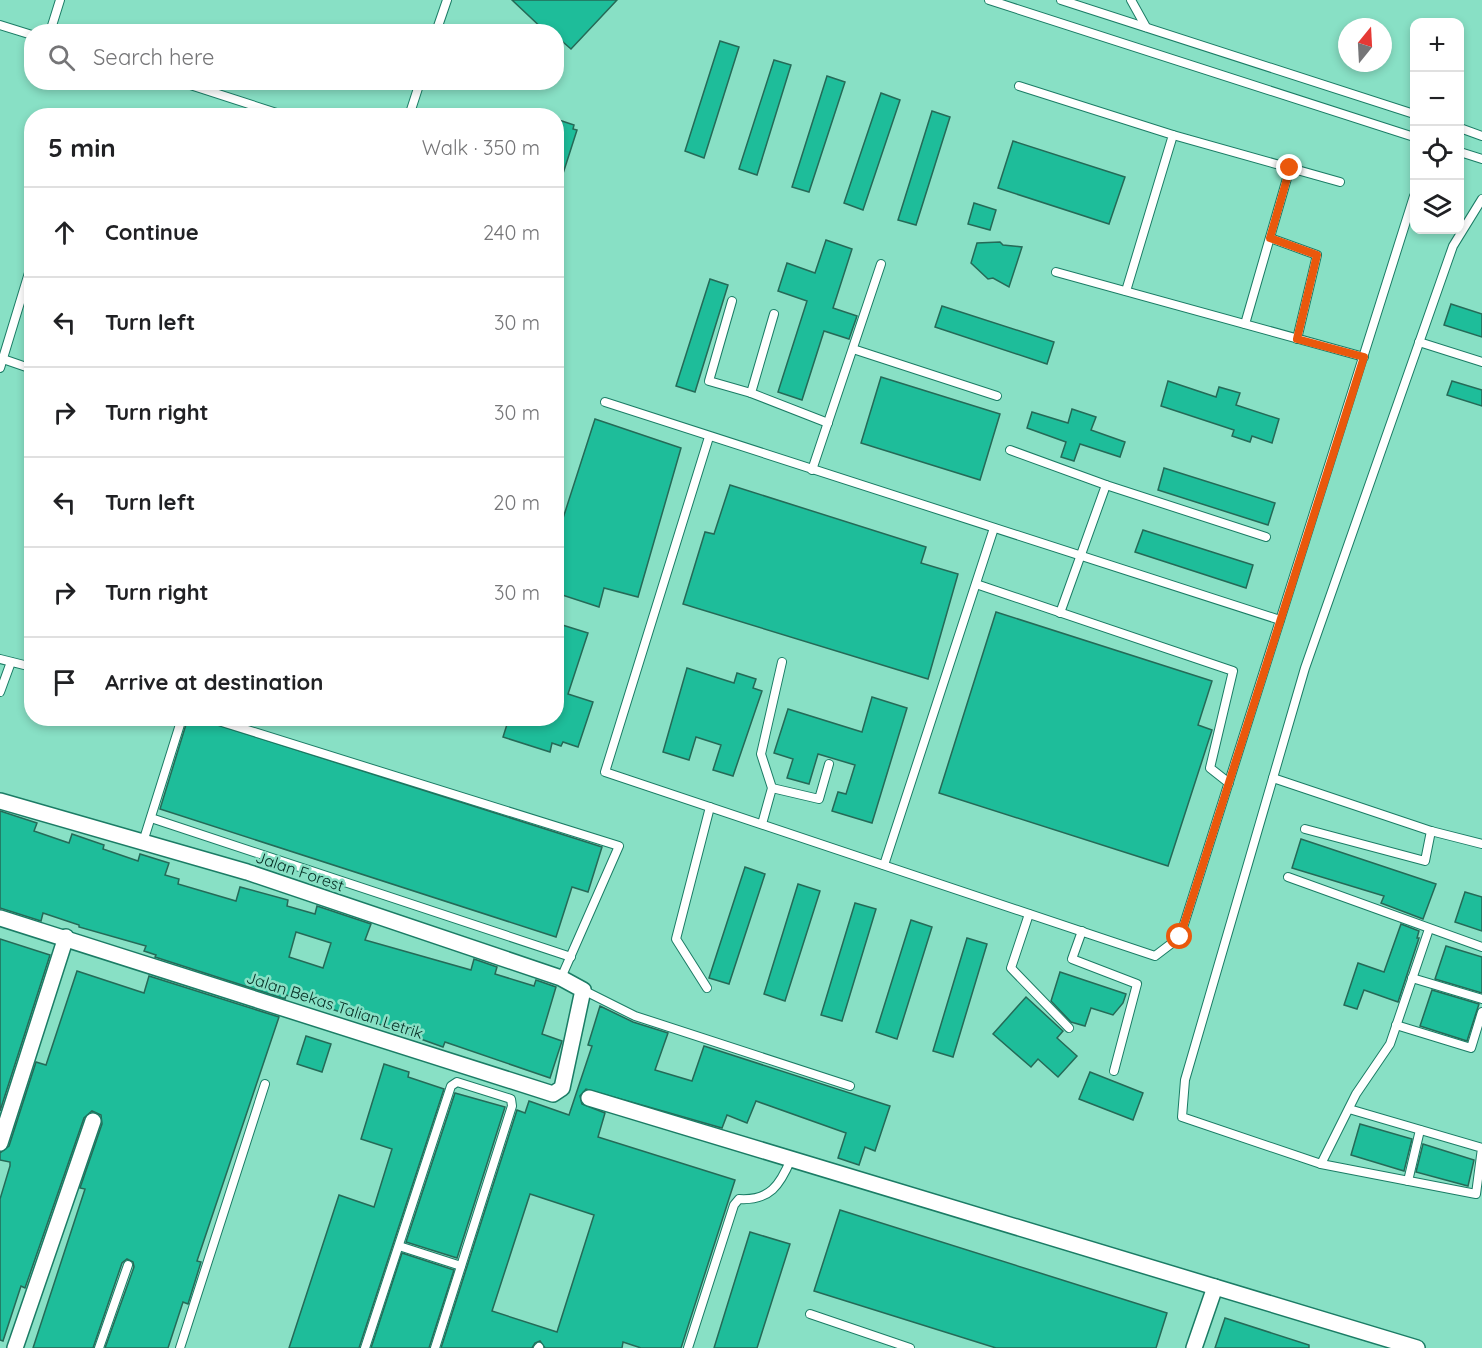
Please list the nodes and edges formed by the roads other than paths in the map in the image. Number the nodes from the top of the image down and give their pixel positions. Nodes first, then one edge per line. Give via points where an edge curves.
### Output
1 (60, 0) edge
2 (447, 0) edge
3 (990, 0) edge
4 (1061, 0) edge
5 (1131, 0) edge
6 (52, 24) edge
7 (439, 24) edge
8 (0, 25) edge
9 (1146, 27) junction
10 (24, 32) edge
11 (1019, 86) dead end
12 (206, 90) edge
13 (417, 90) edge
14 (261, 108) edge
15 (412, 108) edge
16 (1410, 113) edge
17 (1464, 129) edge
18 (1173, 135) junction
19 (1410, 136) edge
20 (1482, 136) edge
21 (1464, 153) edge
22 (1482, 159) edge
23 (1290, 168) junction
24 (1340, 182) dead end
25 (1482, 199) edge
26 (1410, 209) edge
27 (1270, 238) junction
28 (881, 264) dead end
29 (1056, 272) dead end
30 (24, 289) edge
31 (1126, 291) junction
32 (732, 301) dead end
33 (774, 314) dead end
34 (1245, 324) junction
35 (1297, 339) junction
36 (1419, 342) junction
37 (853, 349) junction
38 (1364, 357) junction
39 (3, 359) junction
40 (1482, 362) edge
41 (24, 366) edge
42 (0, 368) edge
43 (750, 393) junction
44 (997, 396) dead end
45 (605, 402) dead end
46 (828, 423) junction
47 (709, 437) junction
48 (1010, 450) dead end
49 (812, 470) junction
50 (1106, 485) junction
51 (994, 528) junction
52 (1266, 537) dead end
53 (1080, 556) junction
54 (976, 584) junction
55 (1060, 613) junction
56 (1280, 620) junction
57 (0, 659) edge
58 (11, 662) junction
59 (782, 662) dead end
60 (24, 666) edge
61 (0, 692) edge
62 (180, 726) edge
63 (235, 726) edge
64 (829, 764) dead end
65 (1273, 778) junction
66 (1229, 783) junction
67 (772, 788) junction
68 (0, 801) edge
69 (710, 807) junction
70 (151, 818) junction
71 (762, 825) junction
72 (1305, 829) dead end
73 (1431, 831) junction
74 (143, 842) junction
75 (1482, 844) edge
76 (884, 865) junction
77 (1288, 877) dead end
78 (1029, 914) junction
79 (0, 918) edge
80 (1429, 929) junction
81 (1082, 931) junction
82 (66, 937) junction
83 (1482, 947) edge
84 (571, 957) junction
85 (561, 978) junction
86 (1412, 978) junction
87 (707, 988) dead end
88 (583, 990) junction
89 (1482, 999) edge
90 (1482, 1012) edge
91 (1396, 1025) junction
92 (1069, 1028) dead end
93 (1114, 1071) dead end
94 (265, 1084) dead end
95 (850, 1086) dead end
96 (589, 1098) dead end
97 (1349, 1108) junction
98 (93, 1121) dead end
99 (1420, 1130) junction
100 (0, 1143) edge
101 (791, 1159) junction
102 (1321, 1164) junction
103 (1408, 1181) junction
104 (399, 1245) junction
105 (128, 1265) dead end
106 (460, 1266) junction
107 (1215, 1287) junction
108 (810, 1314) dead end
109 (15, 1348) edge
110 (99, 1348) edge
111 (180, 1348) edge
112 (366, 1348) edge
113 (435, 1348) edge
114 (688, 1348) edge
115 (910, 1348) edge
116 (1194, 1348) edge
117 (1416, 1348) edge

1 - 6 lane
2 - 7 lane
3 - 19 lane
4 - 9 lane
5 - 9 lane
8 - 10 lane
9 - 16 lane
11 - 18 lane
12 - 14 lane
13 - 15 lane
17 - 20 lane
18 - 23 lane
18 - 31 lane
21 - 22 lane
23 - 24 lane
23 - 27 lane
25 - 36 lane via 1453,246
26 - 38 lane
27 - 34 lane
27 - 35 lane via 1317,255
28 - 37 lane
29 - 31 lane
30 - 39 lane
31 - 34 lane
32 - 43 lane via 709,381
33 - 43 lane
34 - 35 lane
35 - 38 lane
36 - 40 lane
36 - 65 lane via 1305,668
37 - 44 lane
37 - 46 lane
38 - 56 lane
39 - 41 lane
39 - 42 lane
43 - 46 lane
45 - 47 lane
46 - 49 lane
47 - 49 lane
47 - 69 lane via 605,772
48 - 50 lane
49 - 51 lane
50 - 52 lane
50 - 53 lane
51 - 53 lane
51 - 54 lane
53 - 55 lane
53 - 56 lane
54 - 55 lane
54 - 76 lane
55 - 66 lane via 1233,671 1210,768
56 - 66 lane
57 - 58 lane
58 - 60 lane
58 - 61 lane
59 - 67 lane via 761,754
62 - 70 lane
63 - 84 lane via 619,846
64 - 67 lane via 819,799
65 - 73 lane
65 - 102 lane via 1185,1080 1182,1117
66 - 81 lane via 1180,937 1155,956
67 - 71 lane
68 - 74 street, Jalan Forest
69 - 71 lane
69 - 87 lane via 676,939
70 - 74 lane
70 - 84 lane
71 - 76 lane
72 - 73 lane via 1425,861
73 - 75 lane
74 - 85 street, Jalan Forest via 247,872
76 - 78 lane
77 - 80 lane
78 - 81 lane
78 - 92 lane via 1011,968
79 - 82 street, Jalan Bekas Talian Letrik
80 - 83 lane
80 - 86 lane
81 - 93 lane via 1072,959 1137,984
82 - 88 street, Jalan Bekas Talian Letrik via 554,1094 562,1088
82 - 100 street
84 - 85 lane
85 - 88 street, Jalan Forest
86 - 89 lane
86 - 91 lane
88 - 95 lane via 635,1016
90 - 91 lane via 1471,1048
91 - 97 lane via 1390,1044
94 - 111 lane
96 - 101 street
97 - 99 lane
97 - 102 lane
98 - 109 street
99 - 103 lane
99 - 103 lane via 1482,1148 1476,1194
101 - 107 street
101 - 114 lane via 776,1189 753,1200 740,1199 734,1205
102 - 103 lane
104 - 106 lane
104 - 106 lane via 451,1086 457,1082 511,1100
104 - 112 lane
105 - 110 lane
106 - 113 lane
107 - 116 street
107 - 117 street
108 - 115 lane

